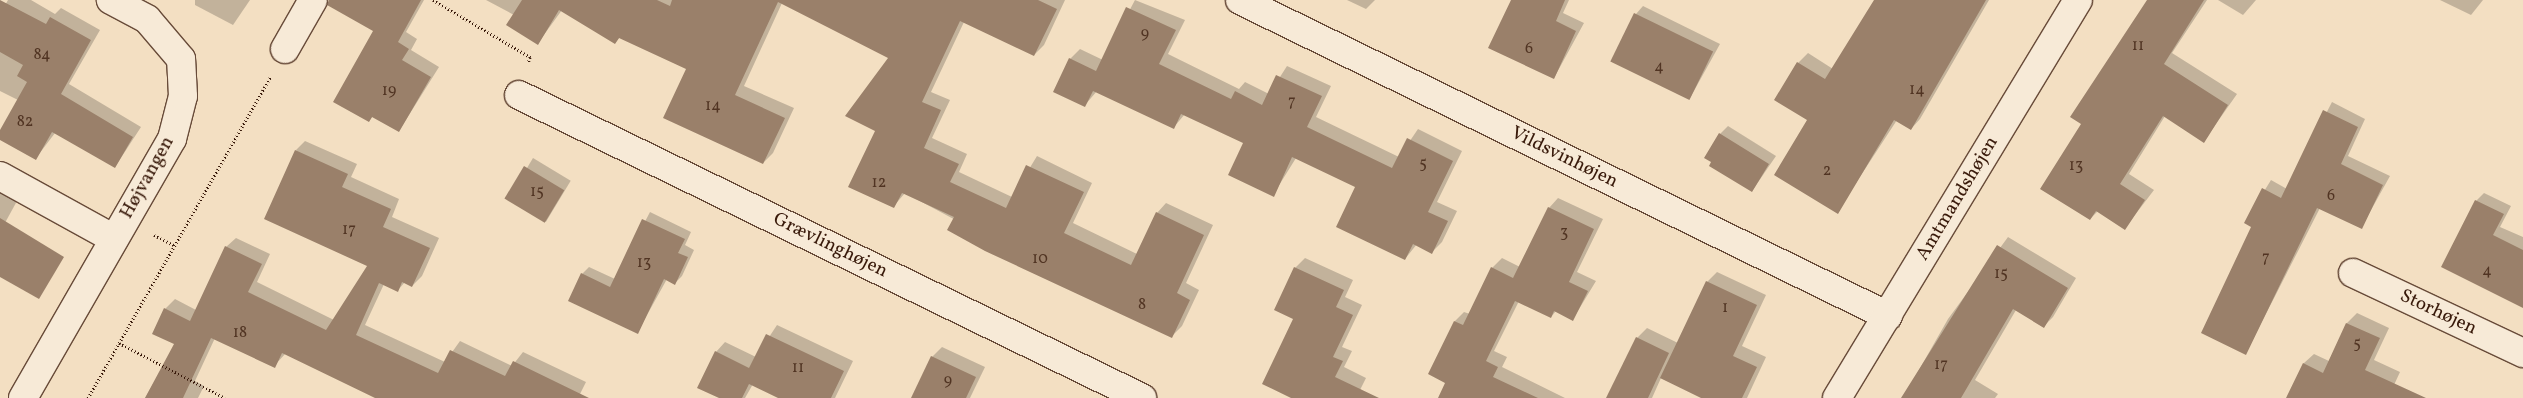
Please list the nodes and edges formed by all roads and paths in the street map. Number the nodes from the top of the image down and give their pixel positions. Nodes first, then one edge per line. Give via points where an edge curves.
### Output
1 (111, 0) edge
2 (313, 0) edge
3 (433, 0) edge
4 (1240, 0) edge
5 (2078, 0) edge
6 (286, 49) joint
7 (519, 95) joint
8 (0, 176) edge
9 (114, 239) junction
10 (2353, 273) dead end
11 (1888, 316) junction
12 (119, 343) junction
13 (2523, 353) edge
14 (23, 398) edge
15 (88, 398) edge
16 (225, 398) edge
17 (1142, 398) edge
18 (1837, 398) edge

1 - 9 street, Højvangen via 147,19 181,59 183,96 172,139
2 - 6 street
3 - 7 path via 530,57
4 - 11 street, Vildsvinhøjen
5 - 11 street, Amtmandshøjen
6 - 12 path
7 - 17 street, Grævlinghøjen
8 - 9 street, Højvangen
9 - 14 street, Højvangen
10 - 13 street, Storhøjen
11 - 18 street, Amtmandshøjen
12 - 15 path
12 - 16 path

